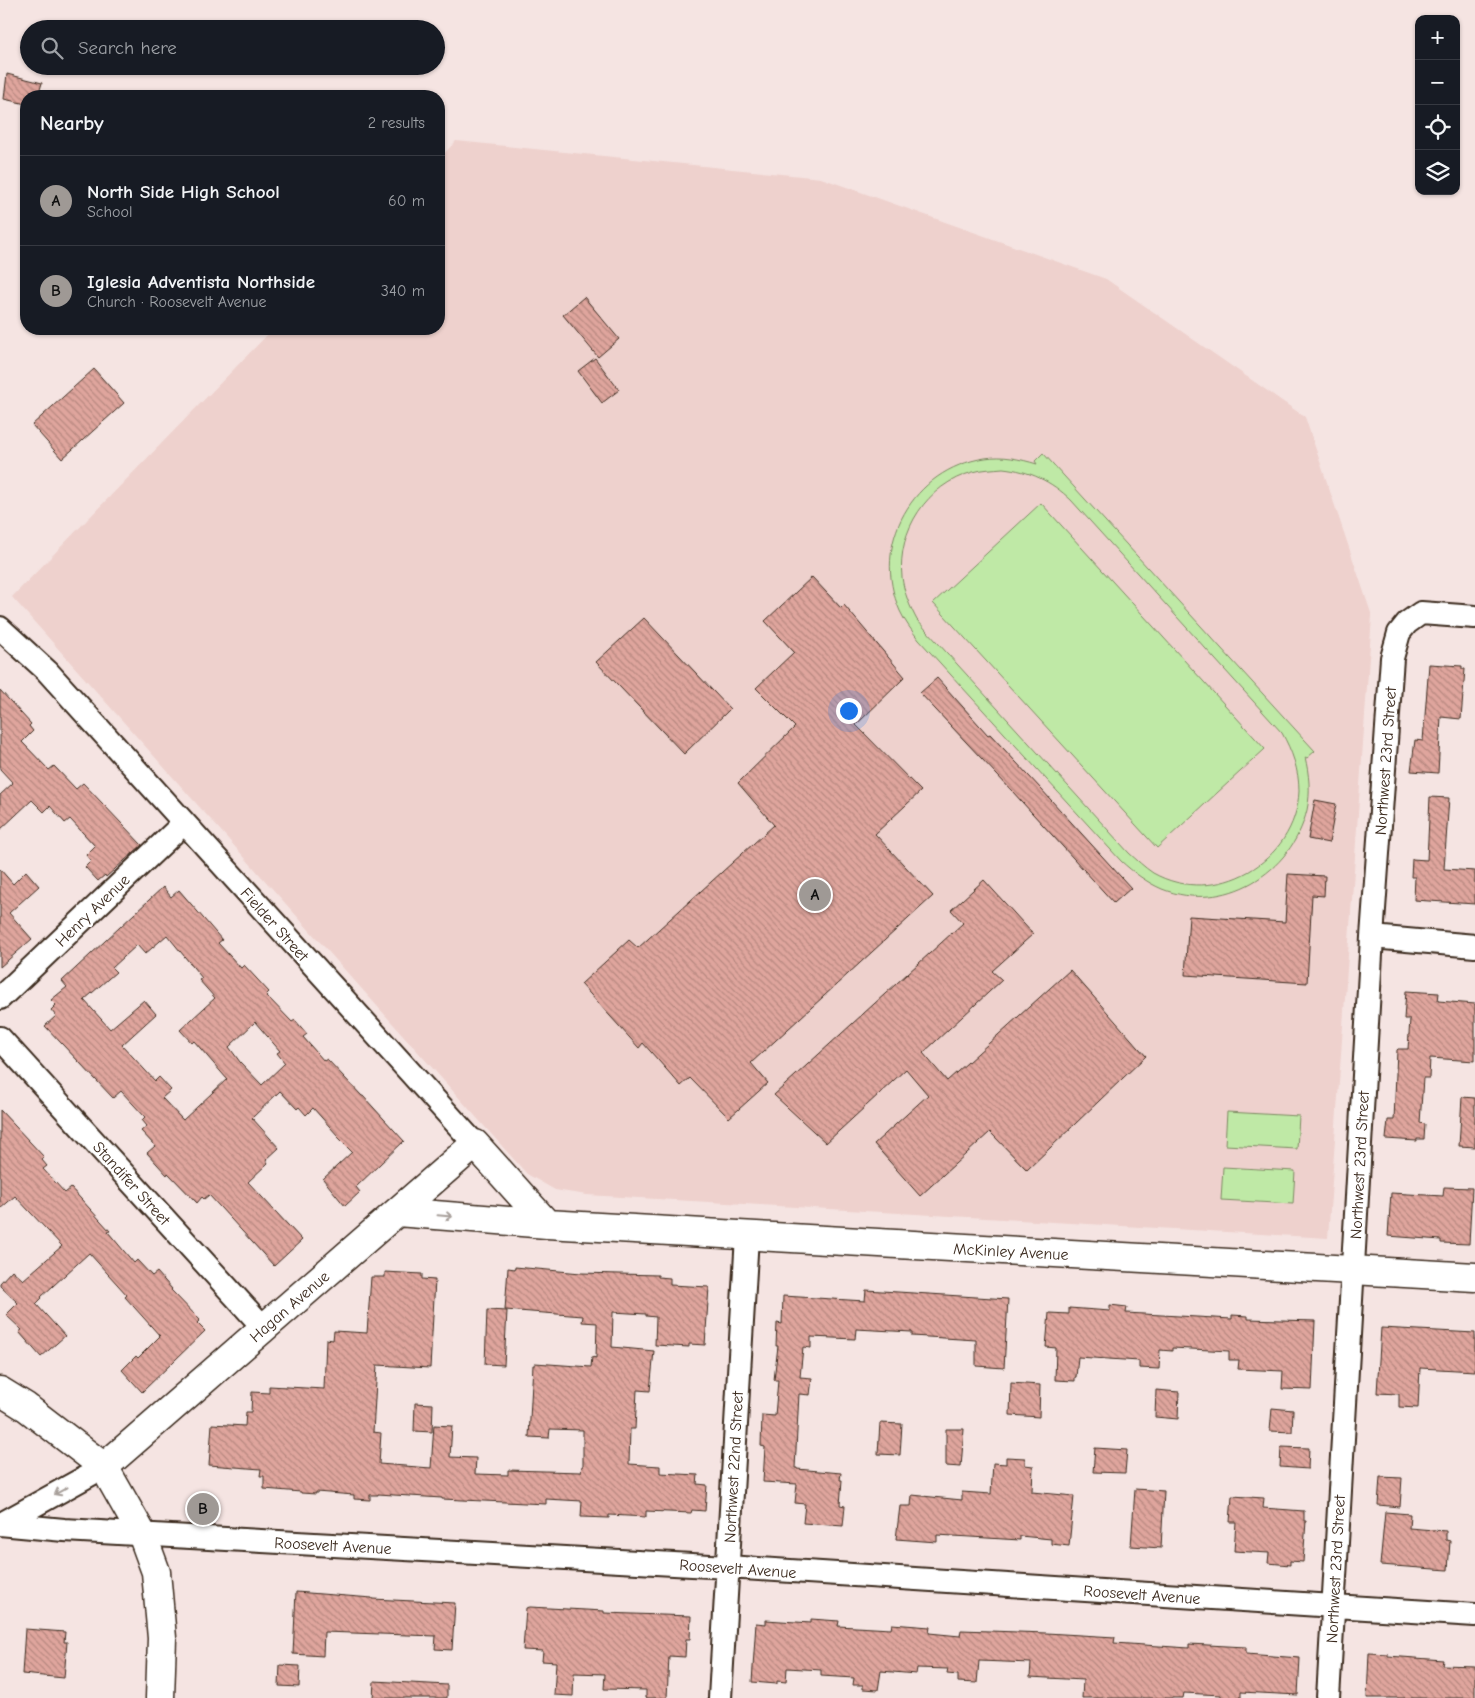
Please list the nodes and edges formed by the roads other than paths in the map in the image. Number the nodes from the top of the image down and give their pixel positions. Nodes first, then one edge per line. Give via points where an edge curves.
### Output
1 (1475, 617) edge
2 (0, 628) edge
3 (184, 823) junction
4 (1372, 937) junction
5 (1475, 946) edge
6 (0, 998) edge
7 (0, 1038) edge
8 (475, 1144) junction
9 (397, 1212) junction
10 (547, 1224) junction
11 (747, 1236) junction
12 (1353, 1270) junction
13 (1475, 1278) edge
14 (264, 1328) junction
15 (0, 1391) edge
16 (104, 1467) junction
17 (1, 1524) edge
18 (142, 1534) junction
19 (728, 1567) junction
20 (1333, 1606) junction
21 (1475, 1615) edge
22 (160, 1698) edge
23 (720, 1698) edge
24 (1328, 1698) edge

1 - 4 street, Northwest 23rd Street via 1421,613 1399,633 1392,658
2 - 3 street, Fielder Street via 47,671
3 - 6 street, Henry Avenue
3 - 8 street, Fielder Street
4 - 5 street
4 - 12 street, Northwest 23rd Street
7 - 14 street, Standifer Street
8 - 9 street, Hagan Avenue
8 - 10 street, Fielder Street
9 -> 10 street, McKinley Avenue
9 - 14 street, Hagan Avenue
10 - 11 street, McKinley Avenue
11 - 12 street, McKinley Avenue
11 - 19 street, Northwest 22nd Street
12 - 13 street, McKinley Avenue
12 - 20 street, Northwest 23rd Street
14 - 16 street, Hagan Avenue
15 - 16 street
16 -> 17 street
16 - 18 street
17 - 18 street, Roosevelt Avenue
18 - 19 street, Roosevelt Avenue
18 - 22 street via 156,1572 162,1638
19 - 20 street, Roosevelt Avenue
19 - 23 street, Northwest 22nd Street
20 - 21 street, Roosevelt Avenue
20 - 24 street, Northwest 23rd Street

